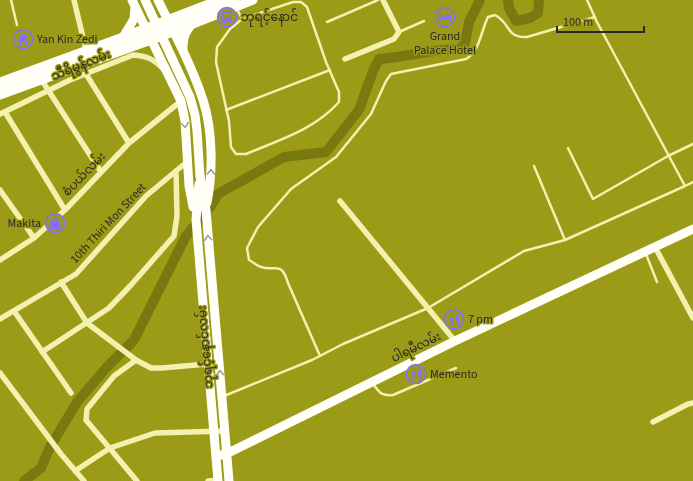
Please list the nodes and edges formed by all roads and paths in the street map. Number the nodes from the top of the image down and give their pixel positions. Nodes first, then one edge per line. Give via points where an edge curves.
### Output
1 (11, 0) edge
2 (74, 0) edge
3 (145, 0) edge
4 (158, 0) edge
5 (219, 0) edge
6 (253, 0) edge
7 (378, 0) edge
8 (383, 0) edge
9 (587, 0) edge
10 (134, 3) edge
11 (205, 3) edge
12 (236, 3) edge
13 (595, 17) junction
14 (242, 19) junction
15 (168, 20) junction
16 (424, 21) dead end
17 (327, 22) dead end
18 (192, 24) junction
19 (17, 25) dead end
20 (146, 28) junction
21 (173, 32) junction
22 (399, 32) junction
23 (123, 37) junction
24 (152, 40) junction
25 (132, 47) junction
26 (86, 50) junction
27 (183, 52) junction
28 (345, 59) dead end
29 (162, 62) junction
30 (330, 70) junction
31 (86, 74) junction
32 (168, 75) junction
33 (41, 79) junction
34 (0, 82) edge
35 (0, 88) edge
36 (49, 90) junction
37 (0, 95) edge
38 (180, 101) junction
39 (226, 110) junction
40 (2, 113) edge
41 (128, 143) junction
42 (693, 144) edge
43 (568, 148) dead end
44 (668, 156) junction
45 (188, 161) junction
46 (534, 166) dead end
47 (176, 171) junction
48 (101, 172) junction
49 (200, 176) junction
50 (693, 182) edge
51 (685, 186) junction
52 (0, 191) edge
53 (340, 201) dead end
54 (65, 210) junction
55 (206, 210) junction
56 (196, 220) junction
57 (693, 229) edge
58 (34, 238) junction
59 (566, 240) junction
60 (655, 247) junction
61 (0, 251) edge
62 (645, 252) junction
63 (2, 259) edge
64 (61, 282) junction
65 (657, 282) dead end
66 (428, 308) junction
67 (14, 311) junction
68 (693, 318) edge
69 (0, 319) edge
70 (87, 323) junction
71 (455, 341) junction
72 (42, 352) junction
73 (320, 356) junction
74 (136, 360) junction
75 (207, 364) junction
76 (456, 368) dead end
77 (0, 373) edge
78 (372, 382) junction
79 (71, 393) dead end
80 (222, 400) junction
81 (211, 403) junction
82 (693, 403) edge
83 (653, 422) dead end
84 (225, 431) junction
85 (214, 432) junction
86 (110, 448) junction
87 (226, 454) junction
88 (216, 456) junction
89 (75, 471) junction
90 (218, 480) edge
91 (228, 480) edge
92 (84, 481) edge
93 (137, 481) edge
94 (208, 481) edge

1 - 19 lane
2 - 26 street
3 - 49 main road, ဘုရင့်နောင်လမ်း, bridge via 190,97 195,115
4 - 15 main road, ဘုရင့်နောင်လမ်း
5 - 11 main road
6 - 12 main road
7 - 17 lane
8 - 22 street
9 - 13 lane
10 - 20 main road, ဘုရင့်နောင်လမ်း
10 - 23 main road via 134,19
11 - 15 main road
12 - 14 lane
12 - 18 main road
12 - 35 main road, bridge
13 - 44 lane
13 - 73 lane via 527,37 518,37 512,34 501,18 494,15 488,18 475,51 466,59 391,74 371,114 336,157 291,189 258,227 247,248 249,260 261,267 279,268 285,274
14 - 30 lane via 293,2 301,2 307,7
14 - 39 lane via 217,47 216,62
15 - 20 main road
15 - 21 main road, ဘုရင့်နောင်လမ်း
16 - 22 lane
18 - 21 main road
18 - 27 main road via 183,39
20 - 23 main road
20 - 24 main road, ဘုရင့်နောင်လမ်း
21 - 24 main road
21 - 27 main road, ဘုရင့်နောင်လမ်း
22 - 28 street via 394,39
23 - 26 main road
24 - 25 main road
24 - 29 main road, ဘုရင့်နောင်လမ်း
25 - 29 main road via 144,47
25 - 33 main road
26 - 34 main road
55 -> 27 main road, ဘုရင့်နောင်လမ်း via 212,163 206,114
29 - 32 main road, ဘုရင့်နောင်လမ်း
30 - 39 lane
30 - 39 lane via 339,92 339,102 332,110 306,129 246,154 236,154 231,147
31 - 32 street, သီရိမွန်လမ်း via 133,55 139,55 157,63
31 - 36 street, သီရိမွန်လမ်း
31 - 41 street
32 - 38 main road, ဘုရင့်နောင်လမ်း
33 - 36 street
33 - 37 main road
36 - 40 street, သီရိမွန်လမ်း
36 - 48 street
38 - 41 street, စံပယ်လမ်း
38 -> 45 main road, ဘုရင့်နောင်လမ်း via 185,121
40 - 54 street
41 - 48 street, စံပယ်လမ်း
42 - 44 lane
43 - 44 lane via 593,199
44 - 51 lane
45 - 47 street, 10th Thiri Mon Street
45 - 56 main road, ဘုရင့်နောင်လမ်း via 189,186
46 - 59 lane
47 - 64 street, 10th Thiri Mon Street via 146,196 76,274
47 - 70 street via 177,216 174,236 131,286 109,308
48 - 54 street, စံပယ်လမ်း
49 - 55 main road, ဘုရင့်နောင်လမ်း
49 - 56 main road, ဘုရင့်နောင်လမ်း
50 - 51 lane
51 - 59 lane
52 - 58 street
53 - 66 street
54 - 58 street, စံပယ်လမ်း
80 -> 55 main road, ဘုရင့်နောင်လမ်း
56 - 75 main road, ဘုရင့်နောင်လမ်း
57 - 60 main road, ပါရမီလမ်း
58 - 63 street, စံပယ်လမ်း
59 - 66 lane via 524,251
60 - 62 main road, ပါရမီလမ်း
60 - 68 street
61 - 63 street
62 - 65 lane
62 - 71 main road, ပါရမီလမ်း
64 - 67 street, 10th Thiri Mon Street
64 - 70 street
66 - 71 street
66 - 73 lane
67 - 69 street, 10th Thiri Mon Street
67 - 72 street
70 - 72 street
70 - 74 street
71 - 78 main road, ပါရမီလမ်း
72 - 79 street
73 - 80 lane
74 - 75 street via 151,368
74 - 86 street via 114,376 87,409 86,420
75 - 81 main road, ဘုရင့်နောင်လမ်း
76 - 78 lane via 393,395 381,394
77 - 89 street
78 - 87 main road, ပါရမီလမ်း
80 - 81 main road
80 - 84 main road, ဘုရင့်နောင်လမ်း
81 - 85 main road, ဘုရင့်နောင်လမ်း
82 - 83 street
84 - 85 street
84 - 87 main road, ဘုရင့်နောင်လမ်း
85 - 86 street via 155,433
85 - 88 main road, ဘုရင့်နောင်လမ်း
86 - 89 street
86 - 93 street
87 - 88 main road, ပါရမီလမ်း
87 - 91 main road, ဘုရင့်နောင်လမ်း
88 - 90 main road, ဘုရင့်နောင်လမ်း
89 - 92 street
90 - 91 lane
90 - 94 street

